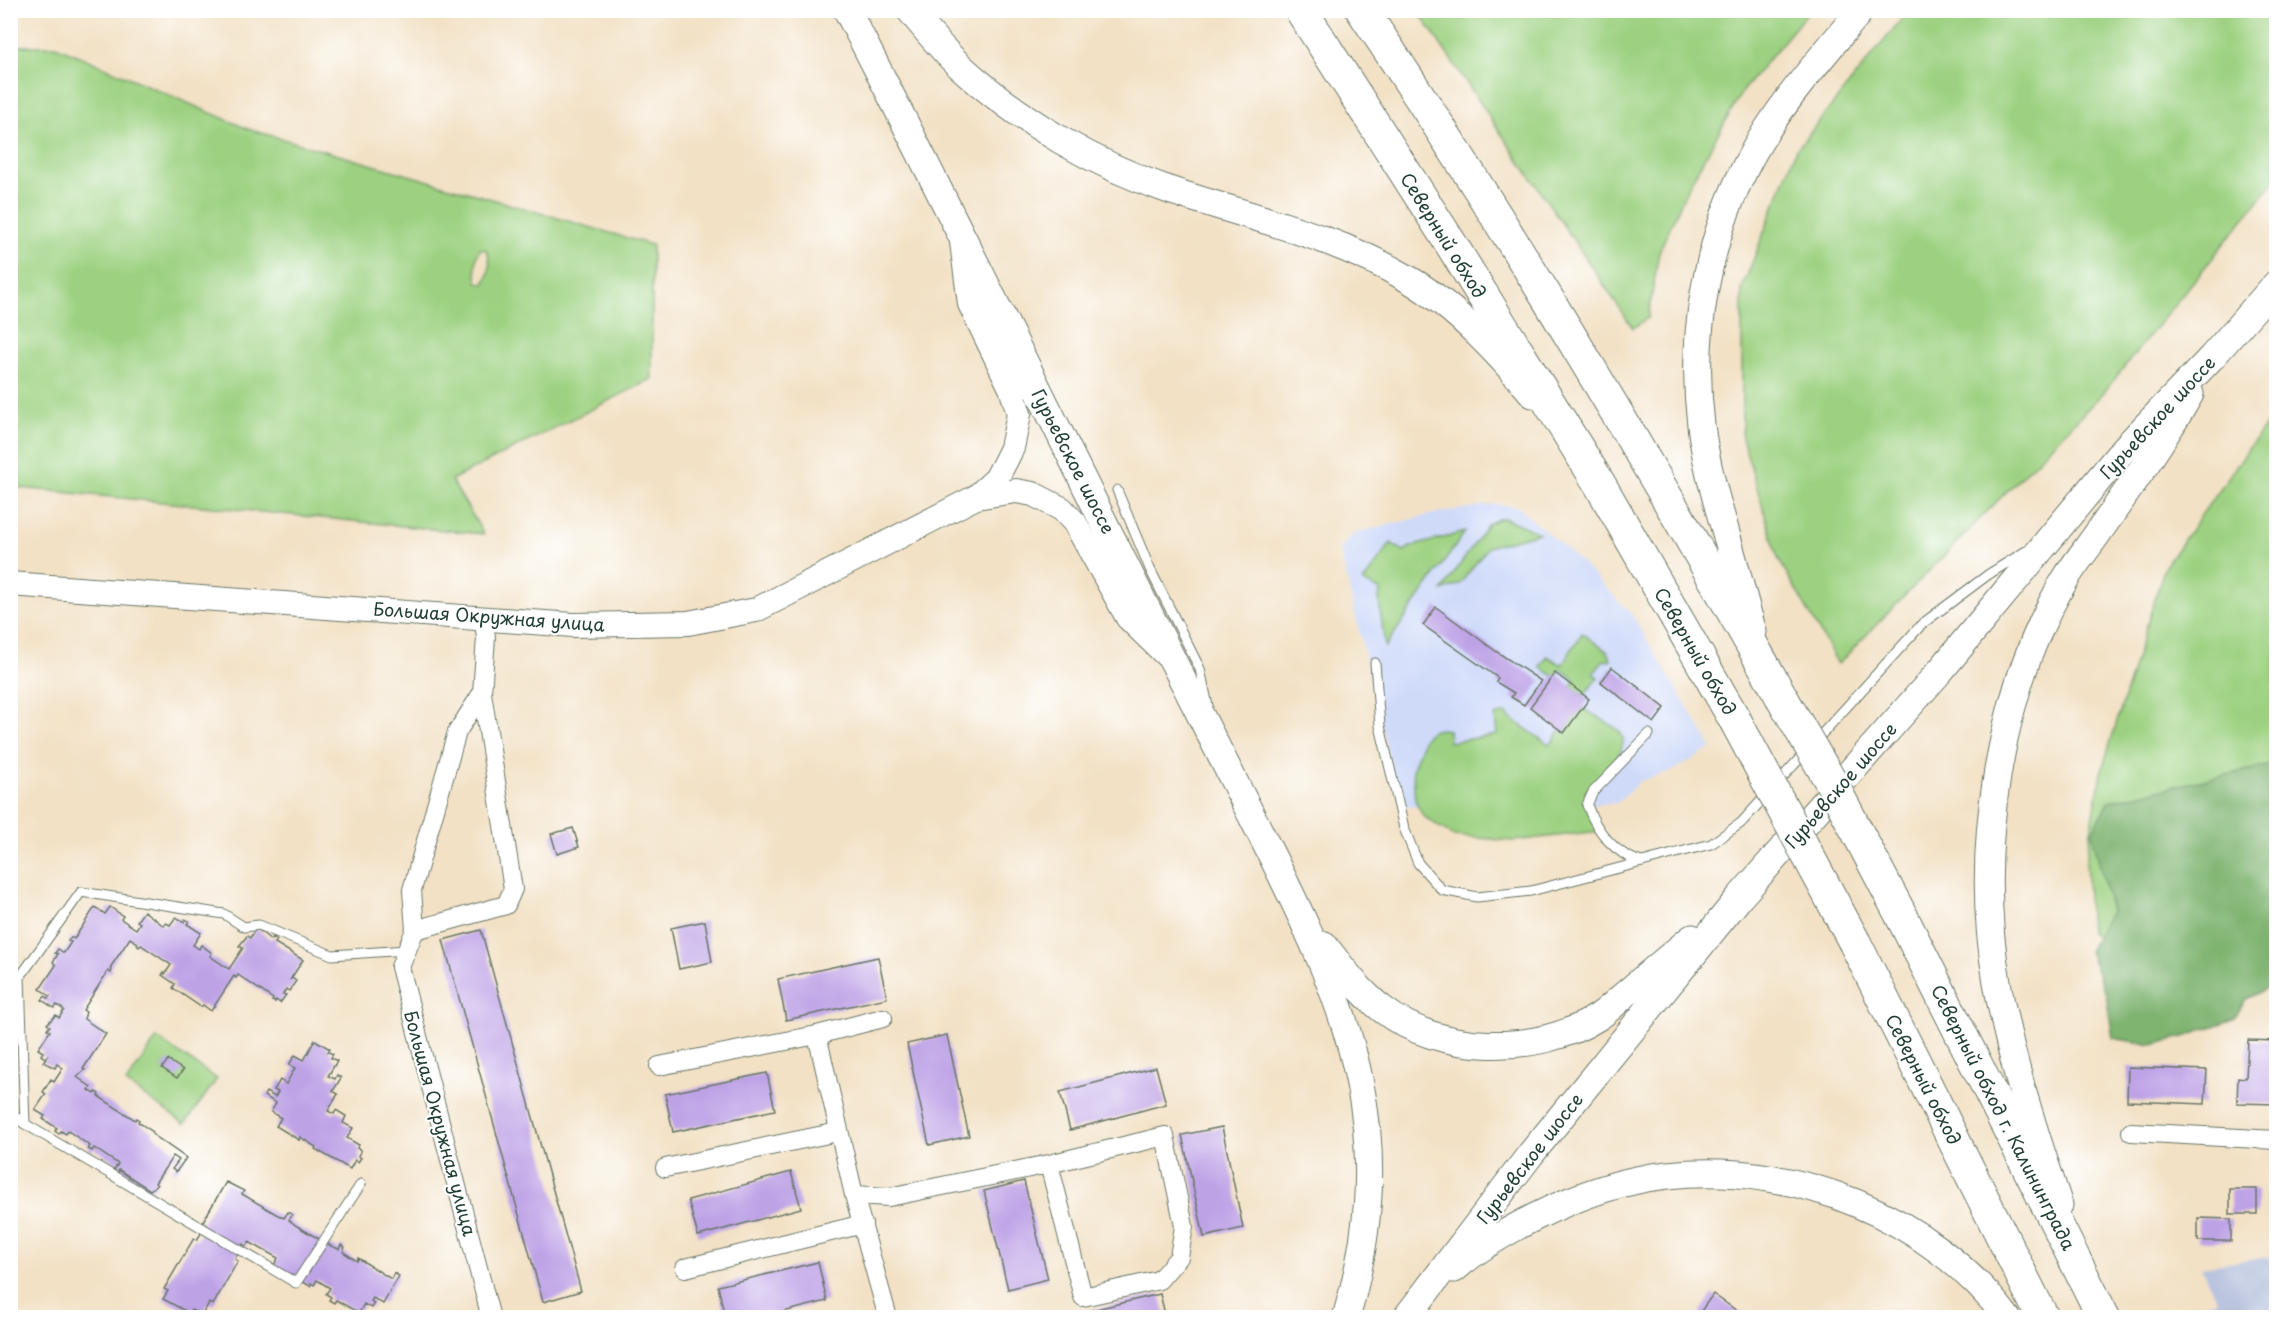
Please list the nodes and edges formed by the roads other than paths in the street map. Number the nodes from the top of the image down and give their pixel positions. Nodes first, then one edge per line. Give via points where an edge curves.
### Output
1 (847, 10) edge
2 (910, 10) edge
3 (1300, 10) edge
4 (1362, 10) edge
5 (1861, 10) edge
6 (961, 232) junction
7 (2277, 284) edge
8 (2212, 357) junction
9 (1599, 483) junction
10 (1117, 490) dead end
11 (976, 497) junction
12 (2053, 534) junction
13 (10, 584) edge
14 (483, 617) junction
15 (1761, 662) junction
16 (1174, 663) junction
17 (1375, 663) dead end
18 (482, 693) junction
19 (1649, 734) dead end
20 (1215, 744) junction
21 (1642, 862) junction
22 (1739, 898) junction
23 (1300, 912) junction
24 (415, 930) junction
25 (407, 950) junction
26 (883, 1018) dead end
27 (817, 1035) junction
28 (659, 1066) dead end
29 (10, 1113) edge
30 (25, 1124) junction
31 (838, 1132) junction
32 (2131, 1132) dead end
33 (2277, 1140) edge
34 (1048, 1164) junction
35 (665, 1168) dead end
36 (361, 1184) dead end
37 (854, 1196) junction
38 (863, 1224) junction
39 (2079, 1266) junction
40 (685, 1268) dead end
41 (1413, 1308) edge
42 (491, 1317) edge
43 (888, 1317) edge
44 (1346, 1317) edge
45 (2007, 1317) edge
46 (2043, 1317) edge
47 (2104, 1317) edge

1 - 6 main road, Гурьевское шоссе
2 - 9 main road via 960,67 1000,100 1080,151 1172,191 1342,246 1413,282 1450,310 1518,376
3 - 9 highway, Северный обход
4 - 15 highway via 1508,235
5 - 15 main road via 1776,117 1747,163 1719,231 1702,306 1698,378 1705,453
6 - 11 main road via 970,304 1011,388 1018,414 1017,431 1005,462 996,478
6 - 16 main road, Гурьевское шоссе
7 - 8 main road, Гурьевское шоссе
8 - 12 main road, Гурьевское шоссе via 2123,450
8 - 39 main road via 2168,431 2066,578 2042,624 2018,687 1998,778 1989,888 1996,980 2025,1101
9 - 46 highway, Северный обход, bridge via 1735,720 1855,943
10 - 20 lane via 1150,569 1200,669
11 - 14 main road, Большая Окружная улица via 756,610 688,623 573,625
11 - 16 main road via 1016,491 1033,494 1062,509 1080,531 1128,618
12 - 21 lane via 1989,574 1922,624 1741,823 1711,844
12 - 22 main road, Гурьевское шоссе via 1941,670
13 - 14 main road, Большая Окружная улица
14 - 18 street via 486,637
15 - 39 highway, Северный обход г. Калининграда, bridge via 1831,782
16 - 20 main road, Гурьевское шоссе
17 - 21 lane via 1380,726 1404,828 1418,863 1442,890 1477,897 1531,891
18 - 24 street via 458,732 412,890
18 - 24 street via 513,888 506,904
19 - 21 lane via 1593,792 1587,805 1594,824 1607,840 1630,859
20 - 23 main road, Гурьевское шоссе
22 - 23 main road via 1598,1017 1567,1032 1525,1044 1447,1041 1403,1023 1354,984
22 - 41 main road, Гурьевское шоссе via 1530,1155
23 - 44 main road via 1326,973 1350,1046 1366,1118 1367,1228
24 - 25 street, Большая Окружная улица
25 - 30 lane via 332,956 259,925 244,927 224,914 81,892 20,977
25 - 42 street, Большая Окружная улица via 400,967
26 - 27 street
27 - 28 street
27 - 31 street
29 - 30 lane
30 - 36 lane via 296,1283
31 - 35 street
31 - 37 street
32 - 33 street
34 - 34 street via 1164,1136 1184,1226 1179,1257 1159,1280 1083,1297
34 - 37 street via 889,1197
37 - 38 street
38 - 40 street
38 - 43 street
39 - 47 highway, Северный обход г. Калининграда
41 - 45 main road via 1459,1264 1505,1233 1560,1205 1631,1181 1713,1173 1790,1182 1876,1212 1950,1260

